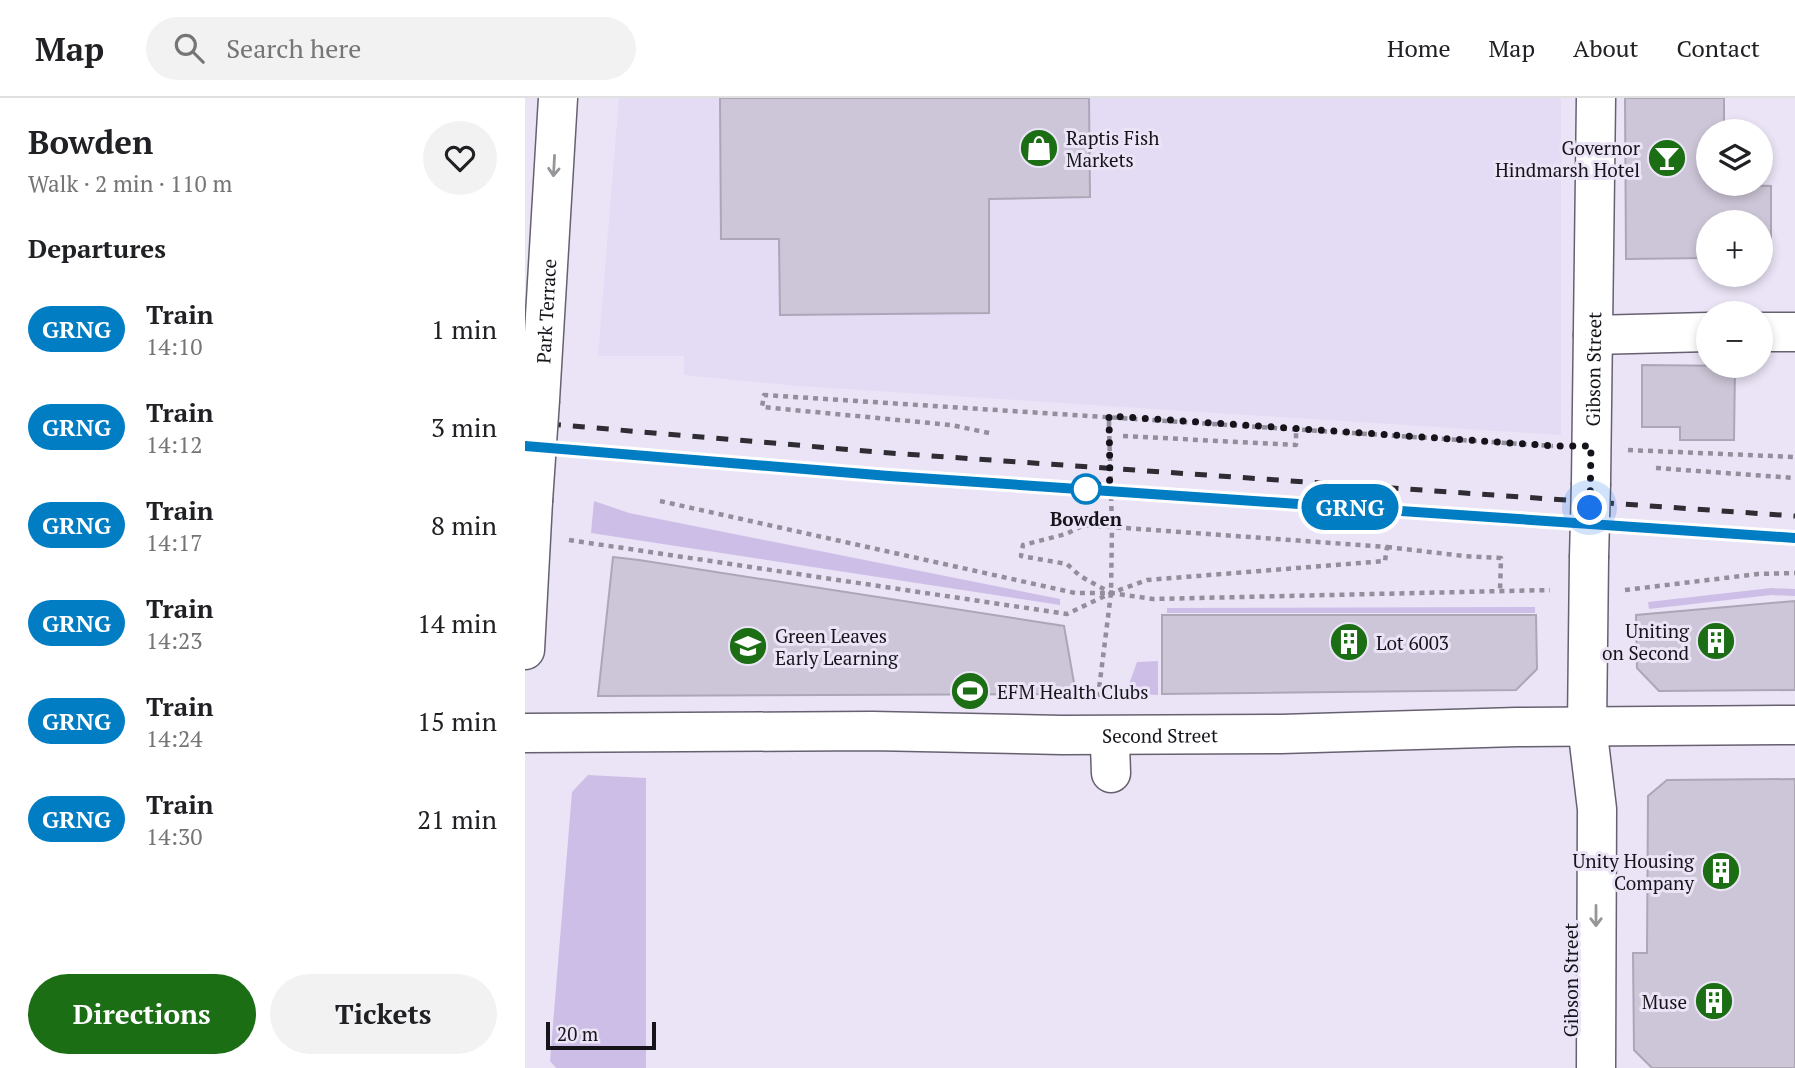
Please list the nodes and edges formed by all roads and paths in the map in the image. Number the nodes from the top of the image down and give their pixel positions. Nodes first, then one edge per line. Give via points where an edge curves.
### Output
1 (558, 98) edge
2 (1596, 98) edge
3 (1696, 332) edge
4 (1773, 332) edge
5 (1795, 332) edge
6 (1593, 335) junction
7 (1109, 416) junction
8 (1296, 429) junction
9 (989, 433) dead end
10 (1123, 436) dead end
11 (1591, 446) junction
12 (1795, 457) edge
13 (1656, 468) dead end
14 (1795, 478) edge
15 (660, 501) dead end
16 (1112, 527) junction
17 (581, 540) dead end
18 (1387, 547) junction
19 (1795, 573) edge
20 (1589, 574) junction
21 (1500, 591) junction
22 (1111, 593) junction
23 (525, 650) edge
24 (1097, 700) dead end
25 (1795, 725) edge
26 (1587, 726) junction
27 (525, 733) edge
28 (1569, 1068) edge
29 (1596, 1068) edge

1 -> 23 main road, Park Terrace, bridge
2 - 6 main road, Gibson Street
3 - 6 main road
4 - 5 main road
6 - 11 main road, Gibson Street
7 - 8 path
7 - 9 path via 764,395 762,408 951,425
7 - 16 path, bridge
8 - 10 path via 1296,445
8 - 11 path
11 - 12 path
11 - 20 main road, Gibson Street, bridge
13 - 14 path
15 - 22 path via 1075,593
16 - 18 path
16 - 22 path
16 - 22 path via 1084,525 1023,545 1021,556 1067,564
17 - 22 path via 1067,614
18 - 21 path via 1501,558
18 - 22 path via 1385,561 1147,580
19 - 20 path via 1622,590
20 - 21 path
20 - 26 main road, Gibson Street
21 - 22 path via 1153,599
22 - 24 path
25 - 26 main road, Second Street
26 - 27 main road, Second Street via 1281,734
26 - 28 main road, Gibson Street via 1571,809
26 -> 29 main road, Gibson Street via 1597,809

